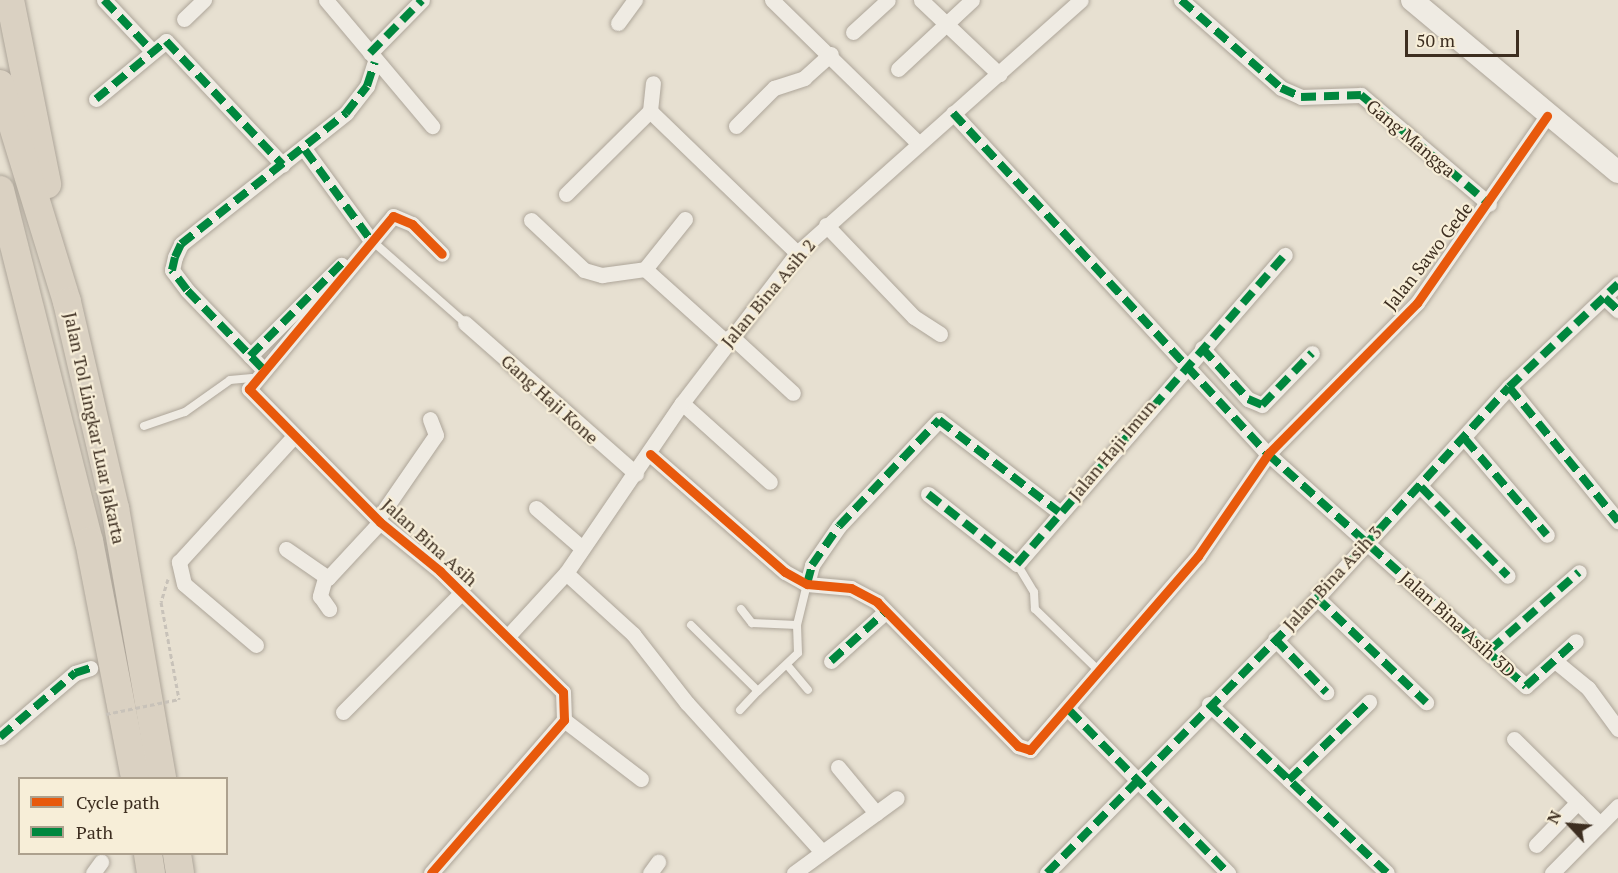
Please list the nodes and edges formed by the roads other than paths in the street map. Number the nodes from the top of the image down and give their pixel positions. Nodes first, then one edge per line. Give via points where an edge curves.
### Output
1 (10, 0) edge
2 (104, 0) edge
3 (204, 0) edge
4 (326, 0) edge
5 (422, 0) edge
6 (635, 0) edge
7 (772, 0) edge
8 (888, 0) edge
9 (921, 0) edge
10 (972, 0) edge
11 (1082, 0) edge
12 (1181, 0) edge
13 (1412, 0) edge
14 (184, 19) dead end
15 (945, 22) junction
16 (618, 23) dead end
17 (854, 32) dead end
18 (152, 51) junction
19 (831, 54) junction
20 (373, 57) junction
21 (898, 69) dead end
22 (999, 74) junction
23 (653, 83) dead end
24 (0, 84) edge
25 (96, 99) dead end
26 (650, 111) junction
27 (953, 113) junction
28 (1547, 116) junction
29 (432, 126) dead end
30 (736, 126) dead end
31 (918, 143) junction
32 (305, 150) junction
33 (283, 165) junction
34 (1618, 172) edge
35 (0, 190) edge
36 (566, 194) dead end
37 (1489, 204) junction
38 (685, 219) dead end
39 (531, 220) dead end
40 (826, 225) junction
41 (370, 239) junction
42 (0, 251) edge
43 (354, 252) dead end
44 (797, 253) junction
45 (442, 254) dead end
46 (1285, 255) dead end
47 (645, 269) junction
48 (1618, 284) edge
49 (1605, 298) junction
50 (67, 302) junction
51 (1618, 310) edge
52 (465, 323) joint
53 (940, 334) dead end
54 (729, 339) junction
55 (44, 348) junction
56 (1202, 348) junction
57 (1312, 353) dead end
58 (250, 356) junction
59 (1183, 366) junction
60 (257, 373) junction
61 (1509, 387) junction
62 (793, 393) dead end
63 (682, 403) junction
64 (430, 419) dead end
65 (144, 426) dead end
66 (294, 436) junction
67 (1465, 439) junction
68 (650, 454) junction
69 (1268, 454) junction
70 (636, 474) junction
71 (770, 482) dead end
72 (1421, 487) junction
73 (928, 494) dead end
74 (536, 508) dead end
75 (1059, 512) junction
76 (379, 521) junction
77 (1618, 521) edge
78 (1547, 535) dead end
79 (1365, 543) junction
80 (286, 549) dead end
81 (582, 549) junction
82 (1017, 564) junction
83 (1579, 572) dead end
84 (566, 573) junction
85 (1508, 576) dead end
86 (325, 578) junction
87 (807, 584) junction
88 (462, 592) junction
89 (1317, 598) junction
90 (329, 609) dead end
91 (741, 609) dead end
92 (884, 613) junction
93 (691, 625) dead end
94 (797, 625) junction
95 (508, 636) junction
96 (1275, 639) junction
97 (1576, 641) dead end
98 (256, 645) dead end
99 (1490, 650) junction
100 (831, 660) dead end
101 (1556, 661) junction
102 (788, 666) junction
103 (90, 668) dead end
104 (1099, 671) junction
105 (808, 690) dead end
106 (758, 692) junction
107 (1326, 692) dead end
108 (1369, 702) dead end
109 (1426, 702) dead end
110 (1209, 704) junction
111 (740, 710) dead end
112 (1070, 710) junction
113 (343, 712) dead end
114 (564, 720) junction
115 (1618, 729) edge
116 (0, 738) edge
117 (1514, 740) dead end
118 (838, 767) dead end
119 (135, 777) edge
120 (162, 777) edge
121 (641, 779) dead end
122 (1141, 780) junction
123 (1289, 780) junction
124 (897, 798) dead end
125 (1578, 802) junction
126 (1618, 806) edge
127 (876, 813) junction
128 (1600, 824) junction
129 (1536, 845) dead end
130 (821, 851) junction
131 (147, 855) edge
132 (177, 855) edge
133 (151, 873) edge
134 (180, 873) edge
135 (431, 873) edge
136 (794, 873) edge
137 (1047, 873) edge
138 (1228, 873) edge
139 (1387, 873) edge
140 (1552, 873) edge

1 - 50 highway
2 - 18 street
3 - 14 street
4 - 20 street
5 - 20 street
6 - 16 street
7 - 19 street
8 - 17 street
9 - 15 street
10 - 15 street
11 - 22 street, Jalan Bina Asih 2
12 - 37 street, Gang Mangga via 1281,88 1302,98 1361,95
13 - 28 main road
15 - 21 street
15 - 22 street
18 - 25 street
18 - 33 street via 162,42 170,43
19 - 30 street via 804,78 774,88
19 - 31 street
20 - 29 street
20 - 32 street via 355,103
22 - 27 street, Jalan Bina Asih 2
23 - 26 street
24 - 50 highway, Jalan Tol Lingkar Luar Jakarta
26 - 36 street
26 - 44 street
27 - 31 street, Jalan Bina Asih 2
27 - 59 street, Jalan Bina Asih 3D
28 - 34 main road
28 - 37 street, Jalan Sawo Gede
31 - 40 street, Jalan Bina Asih 2
32 - 33 street
32 - 41 street
33 - 58 street via 181,244 172,270
35 - 55 highway, Jalan Tol Lingkar Luar Jakarta
37 - 69 street, Jalan Sawo Gede via 1417,303
38 - 47 street
39 - 47 street via 584,270 602,274
40 - 44 street, Jalan Bina Asih 2
40 - 53 street via 904,308
41 - 45 street via 398,216
41 - 52 lane
41 - 60 street
42 - 55 highway
43 - 58 street
44 - 54 street, Jalan Bina Asih 2
46 - 56 street, Jalan Haji Imun
47 - 54 street
48 - 49 street, Jalan Bina Asih 3
49 - 51 street
49 - 61 street, Jalan Bina Asih 3
50 - 120 highway, Jalan Tol Lingkar Luar Jakarta via 115,508
52 - 70 street, Gang Haji Kone
54 - 62 street
54 - 63 street, Jalan Bina Asih 2
55 - 119 highway, Jalan Tol Lingkar Luar Jakarta via 116,661
56 - 57 street via 1248,399 1262,405
56 - 59 street, Jalan Haji Imun
58 - 60 street
59 - 69 street, Jalan Bina Asih 3D
59 - 75 street, Jalan Haji Imun
60 - 65 lane via 230,380 185,412
60 - 66 street, Jalan Bina Asih via 250,392
61 - 67 street, Jalan Bina Asih 3
61 - 77 street
63 - 68 street, Jalan Bina Asih 2
63 - 71 street
64 - 76 street via 436,435
66 - 76 street, Jalan Bina Asih
66 - 98 street via 179,562 184,584
67 - 72 street, Jalan Bina Asih 3
67 - 78 street
68 - 70 street, Jalan Bina Asih 2
68 - 87 street via 785,572
69 - 79 street, Jalan Bina Asih 3D
69 - 104 street, Jalan Sawo Gede via 1198,556
70 - 81 street, Jalan Bina Asih 2
72 - 79 street, Jalan Bina Asih 3
72 - 85 street
73 - 82 street
74 - 81 street
75 - 82 street, Jalan Haji Imun
75 - 87 street via 939,420 839,526 812,565
76 - 86 street
76 - 88 street, Jalan Bina Asih
79 - 89 street, Jalan Bina Asih 3
79 - 99 street, Jalan Bina Asih 3D
80 - 86 street
81 - 84 street, Jalan Bina Asih 2
82 - 104 lane via 1034,592 1035,609
83 - 99 street
84 - 95 street, Jalan Bina Asih 2
84 - 130 street via 633,634 687,703
86 - 90 street via 320,596
87 - 92 street via 858,591
87 - 94 lane
88 - 95 street, Jalan Bina Asih
88 - 113 street
89 - 96 street, Jalan Bina Asih 3
89 - 109 street
91 - 94 lane via 752,623
92 - 100 street
92 - 112 street, Jalan Sawo Gede via 1018,746 1036,747
93 - 106 lane
94 - 102 lane via 798,653
95 - 114 street, Jalan Bina Asih via 563,692
96 - 107 street
96 - 110 street, Jalan Bina Asih 3
97 - 101 street, Jalan Bina Asih 3D
99 - 101 street, Jalan Bina Asih 3D via 1526,686
101 - 115 street via 1588,688
102 - 105 lane
102 - 106 lane
103 - 116 street via 75,673
104 - 112 street, Jalan Sawo Gede
106 - 111 lane
108 - 123 street
110 - 122 street, Jalan Bina Asih 3
110 - 123 street
112 - 122 street
114 - 121 street
114 - 135 street
117 - 125 street
118 - 127 street
122 - 137 street, Jalan Bina Asih 3
122 - 138 street
123 - 139 street
124 - 127 street
125 - 128 street
125 - 129 street
126 - 128 street
127 - 130 street
128 - 140 street
130 - 136 street
131 - 133 highway
132 - 134 highway

